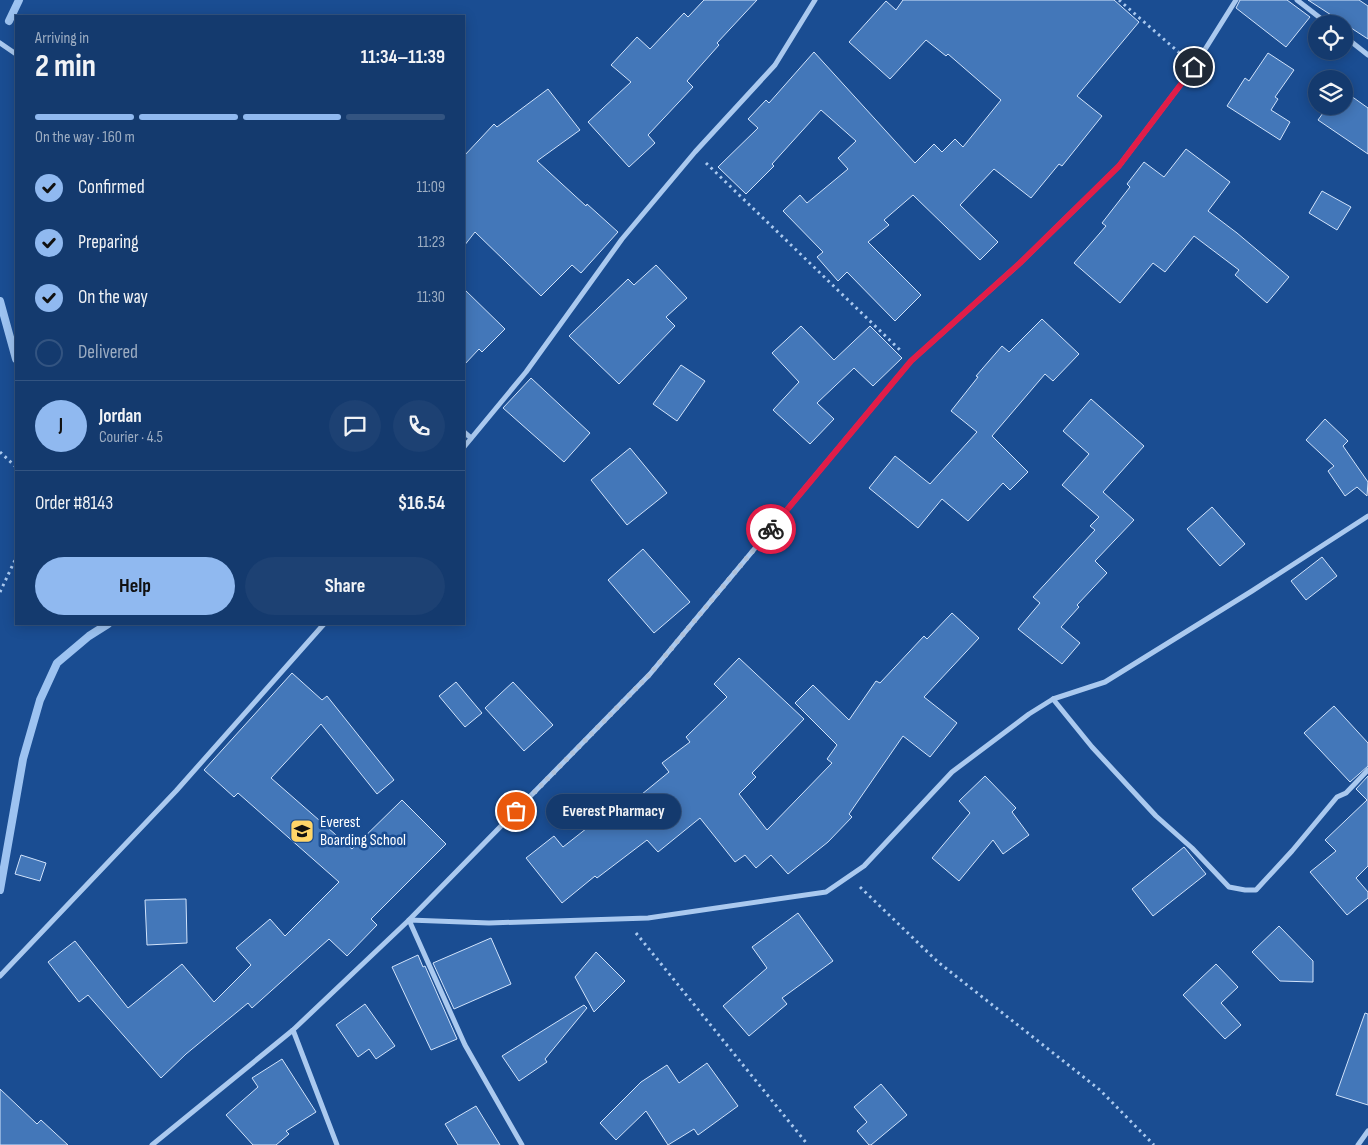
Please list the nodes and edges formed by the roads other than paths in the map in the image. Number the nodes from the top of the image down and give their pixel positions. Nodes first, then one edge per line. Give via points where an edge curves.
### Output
1 (816, 0) edge
2 (1236, 0) edge
3 (1297, 0) edge
4 (1316, 15) edge
5 (0, 43) edge
6 (1353, 43) edge
7 (15, 53) edge
8 (1368, 55) edge
9 (465, 433) edge
10 (471, 438) junction
11 (465, 446) edge
12 (1368, 516) edge
13 (323, 625) edge
14 (1053, 699) junction
15 (1368, 770) edge
16 (409, 920) junction
17 (0, 976) edge
18 (293, 1030) junction
19 (1368, 1131) edge
20 (152, 1145) edge
21 (337, 1145) edge
22 (522, 1145) edge
23 (1358, 1145) edge

1 - 10 street via 776,65 695,152 622,238 526,372
2 - 16 street via 1194,67 1119,166 1020,263 911,361 650,674
3 - 4 street
5 - 7 street
6 - 8 street
9 - 10 street
10 - 11 street
12 - 14 street via 1105,682
13 - 17 street via 176,790
14 - 15 street via 1156,816 1229,886 1245,890 1256,890 1337,797 1346,793
14 - 16 street via 952,772 864,866 826,892 648,918 489,923
16 - 18 street
16 - 22 street via 465,1045
18 - 20 street
18 - 21 street
19 - 23 street

